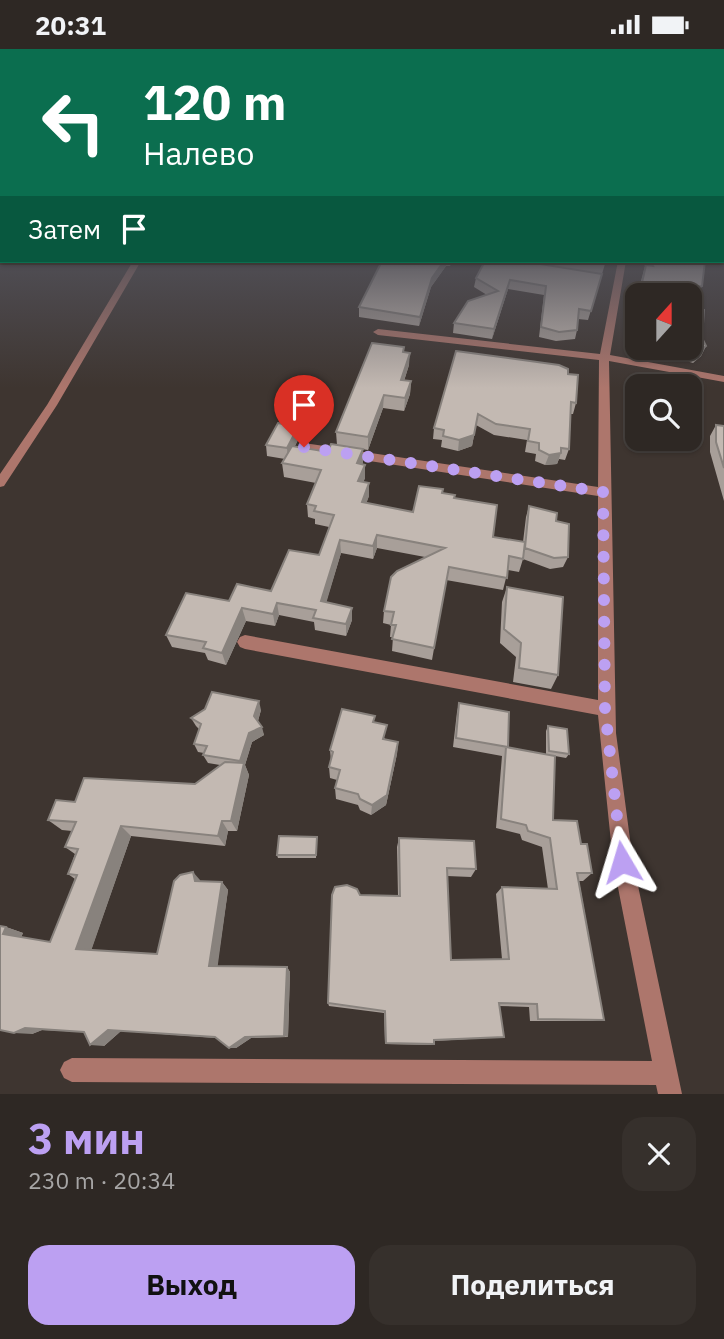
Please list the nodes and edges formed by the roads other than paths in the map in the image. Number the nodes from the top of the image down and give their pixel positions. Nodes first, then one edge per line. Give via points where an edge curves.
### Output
1 (120, 290) edge
2 (610, 290) edge
3 (378, 332) dead end
4 (604, 358) junction
5 (724, 379) edge
6 (304, 447) edge
7 (0, 483) edge
8 (603, 492) junction
9 (245, 642) dead end
10 (605, 709) junction
11 (72, 1070) dead end
12 (667, 1083) edge

1 - 7 street
2 - 4 street
3 - 4 street
4 - 5 street
4 - 8 street
6 - 8 street
8 - 10 street
9 - 10 street
10 - 12 street via 622,862
11 - 12 street

